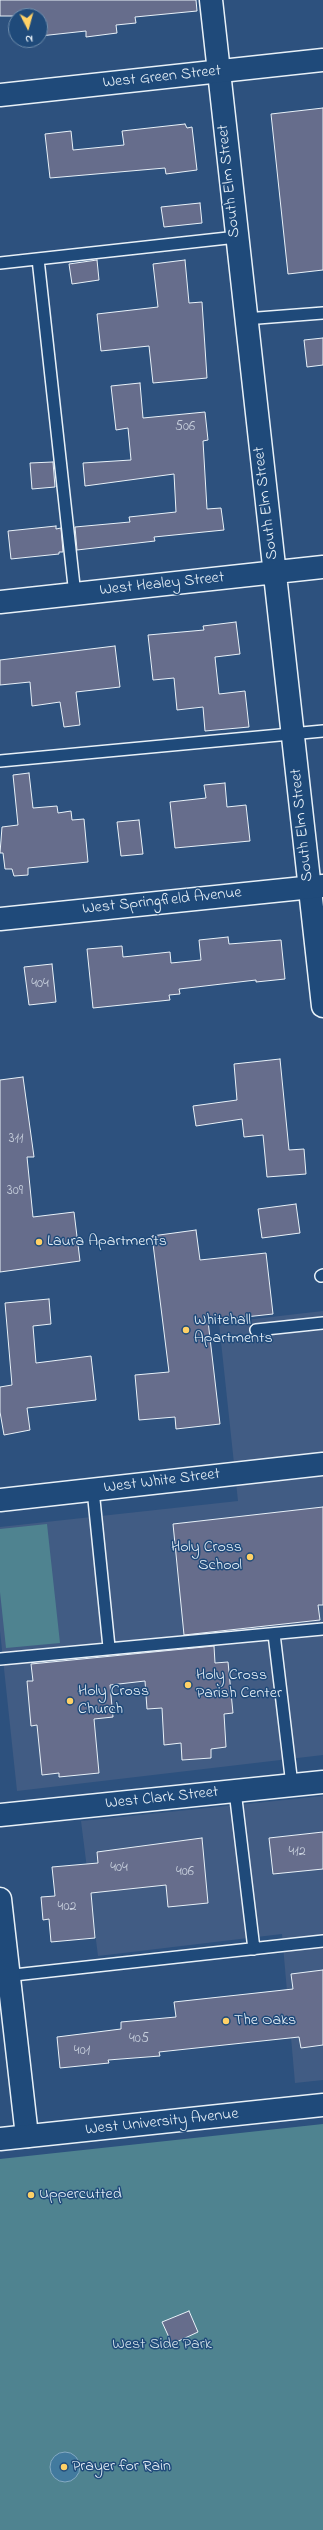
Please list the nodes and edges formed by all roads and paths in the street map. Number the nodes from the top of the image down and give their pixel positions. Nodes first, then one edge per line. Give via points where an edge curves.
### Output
1 (211, 0) edge
2 (323, 60) edge
3 (218, 72) junction
4 (0, 95) edge
5 (237, 237) junction
6 (38, 259) junction
7 (0, 263) edge
8 (323, 313) edge
9 (246, 319) junction
10 (323, 567) edge
11 (275, 572) junction
12 (75, 595) junction
13 (0, 602) edge
14 (323, 731) edge
15 (293, 734) junction
16 (0, 762) edge
17 (316, 886) edge
18 (0, 918) edge
19 (323, 1006) edge
20 (323, 1323) edge
21 (256, 1330) dead end
22 (323, 1464) edge
23 (93, 1490) junction
24 (0, 1500) edge
25 (323, 1632) edge
26 (274, 1634) junction
27 (109, 1647) junction
28 (0, 1658) edge
29 (323, 1782) edge
30 (292, 1785) junction
31 (235, 1791) junction
32 (0, 1815) edge
33 (0, 1899) edge
34 (323, 1941) edge
35 (254, 1949) junction
36 (4, 1976) edge
37 (323, 2106) edge
38 (28, 2136) junction
39 (0, 2140) edge

1 - 3 street, South Elm Street
2 - 3 street, West Green Street
3 - 4 street, West Green Street
3 - 5 street, South Elm Street
5 - 6 lane
5 - 9 street, South Elm Street
6 - 7 lane
6 - 12 lane
8 - 9 lane
9 - 11 street, South Elm Street
10 - 11 street, West Healey Street
11 - 12 street, West Healey Street
11 - 15 street, South Elm Street
12 - 13 street, West Healey Street
14 - 15 lane
15 - 16 lane
15 - 17 street, South Elm Street
17 - 18 street, West Springfield Avenue
17 - 19 street, South Elm Street
20 - 21 lane
22 - 23 street, West White Street
23 - 24 street, West White Street
23 - 27 lane
25 - 26 lane
26 - 27 lane
26 - 30 lane
27 - 28 lane
29 - 30 street, West Clark Street
30 - 31 street, West Clark Street
31 - 32 street, West Clark Street
31 - 35 lane
33 - 36 street
34 - 35 lane
35 - 36 lane
36 - 38 street
37 - 38 street, West University Avenue
38 - 39 street, West University Avenue

